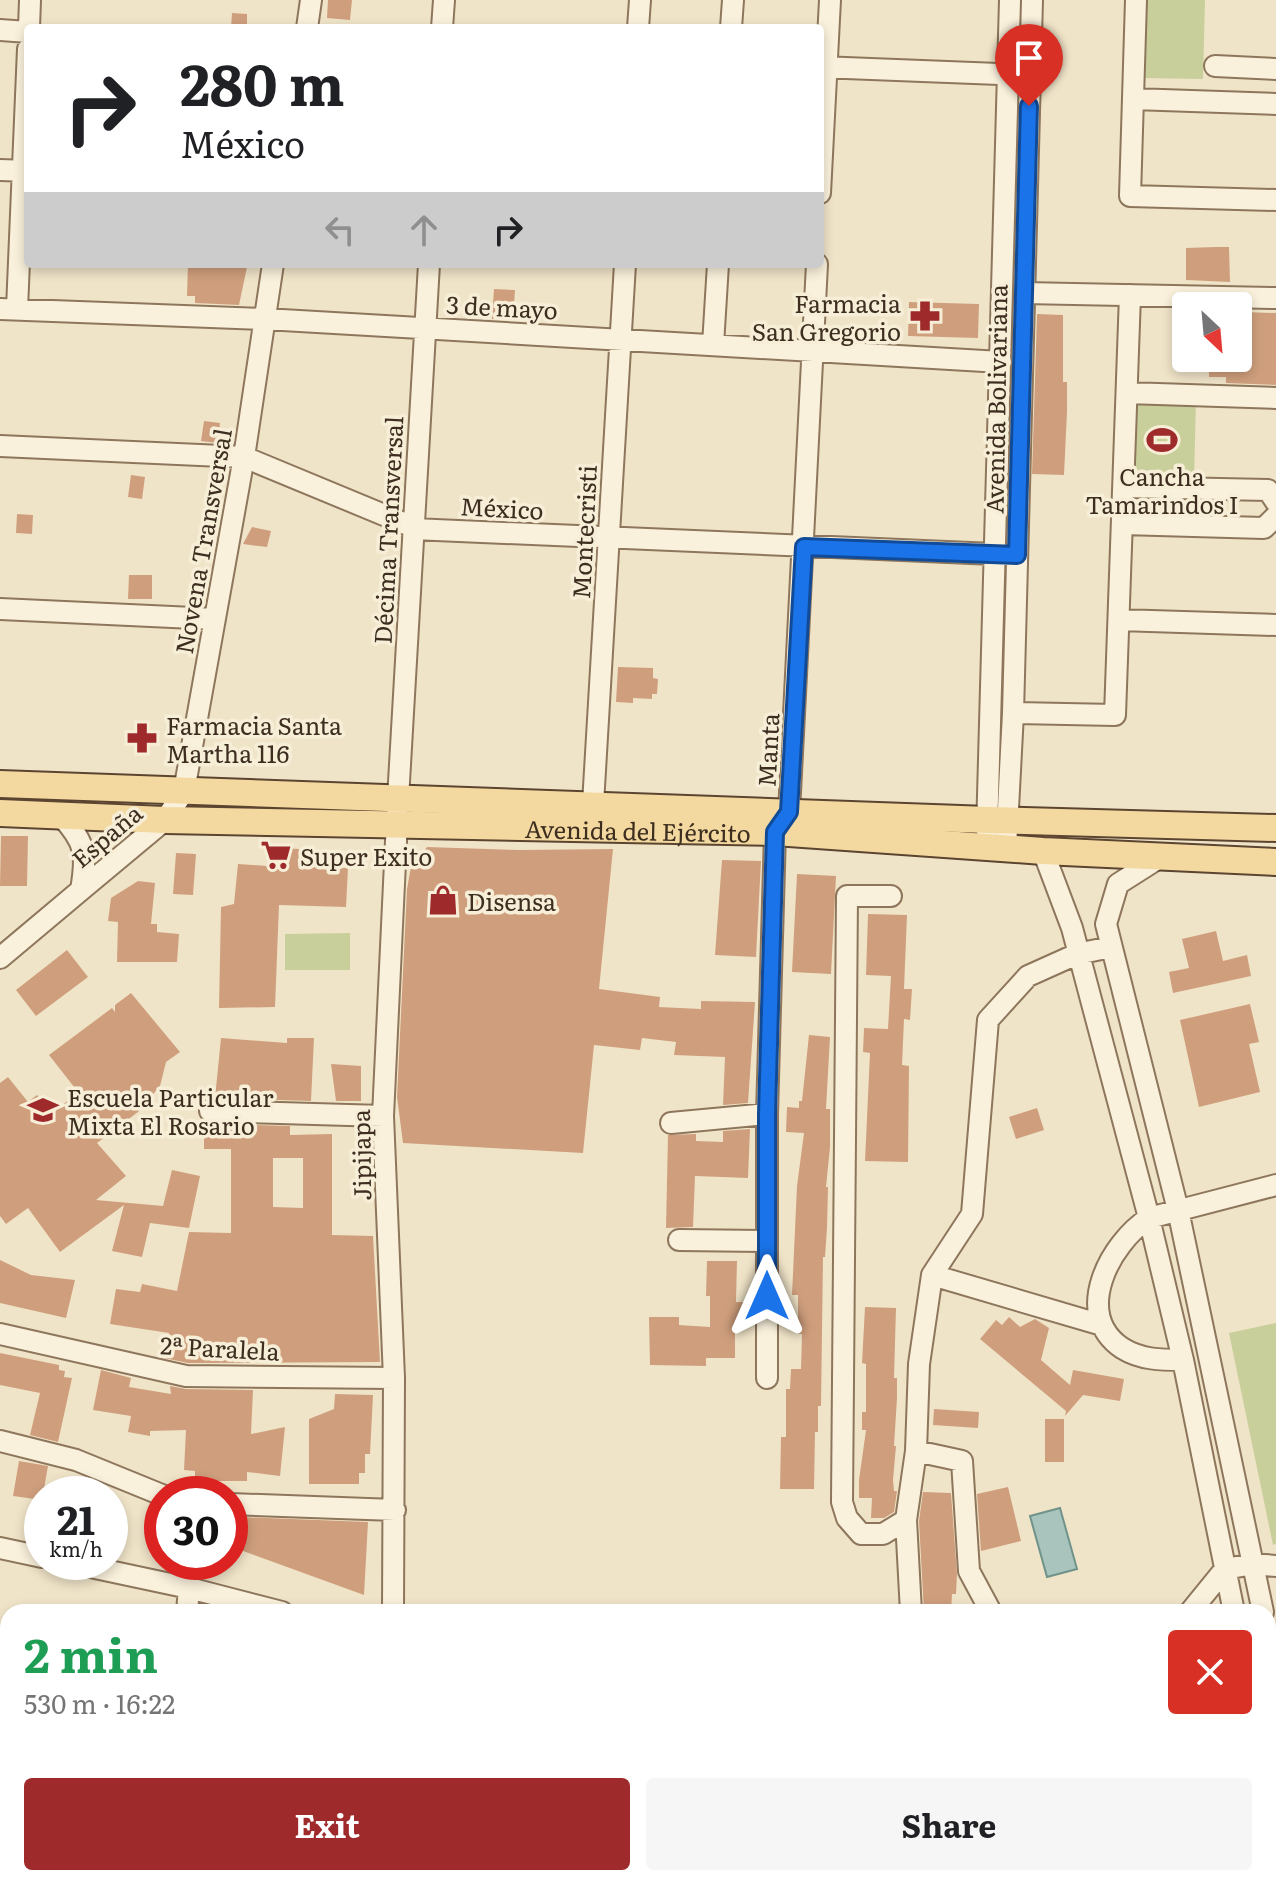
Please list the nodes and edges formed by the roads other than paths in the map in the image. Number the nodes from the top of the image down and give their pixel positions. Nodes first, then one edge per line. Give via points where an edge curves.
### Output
1 (30, 0) edge
2 (311, 0) edge
3 (444, 0) edge
4 (640, 0) edge
5 (733, 0) edge
6 (830, 0) edge
7 (1010, 0) edge
8 (1032, 0) edge
9 (1136, 0) edge
10 (28, 24) edge
11 (308, 24) edge
12 (442, 24) edge
13 (638, 24) edge
14 (731, 24) edge
15 (0, 30) edge
16 (24, 30) edge
17 (824, 57) edge
18 (1215, 66) dead end
19 (824, 67) edge
20 (1276, 69) edge
21 (1008, 75) junction
22 (1030, 75) junction
23 (1133, 99) junction
24 (1276, 104) edge
25 (0, 170) edge
26 (24, 171) edge
27 (24, 187) edge
28 (1276, 200) edge
29 (272, 268) edge
30 (429, 268) edge
31 (625, 268) edge
32 (718, 268) edge
33 (817, 268) edge
34 (1024, 293) junction
35 (1130, 295) junction
36 (1276, 298) edge
37 (9, 309) edge
38 (265, 319) junction
39 (425, 328) junction
40 (620, 339) junction
41 (713, 345) junction
42 (814, 351) junction
43 (1001, 362) junction
44 (1127, 393) junction
45 (1276, 398) edge
46 (0, 446) edge
47 (244, 457) junction
48 (1124, 487) junction
49 (1276, 502) edge
50 (1276, 516) edge
51 (1123, 524) junction
52 (413, 528) junction
53 (608, 538) junction
54 (804, 547) junction
55 (1007, 555) junction
56 (0, 609) edge
57 (215, 619) junction
58 (1119, 620) junction
59 (1276, 625) edge
60 (1013, 713) junction
61 (0, 784) edge
62 (184, 791) junction
63 (398, 799) junction
64 (593, 804) junction
65 (0, 813) edge
66 (62, 817) junction
67 (165, 820) junction
68 (782, 822) junction
69 (396, 825) junction
70 (1276, 828) edge
71 (997, 833) junction
72 (1043, 851) junction
73 (1164, 855) junction
74 (1276, 862) edge
75 (81, 890) junction
76 (891, 896) dead end
77 (1111, 947) junction
78 (1077, 954) junction
79 (0, 958) edge
80 (210, 1111) dead end
81 (767, 1114) junction
82 (383, 1116) junction
83 (671, 1123) dead end
84 (1276, 1185) edge
85 (1178, 1210) junction
86 (1149, 1218) junction
87 (679, 1240) dead end
88 (767, 1241) junction
89 (932, 1275) junction
90 (1102, 1325) junction
91 (0, 1334) edge
92 (1183, 1360) junction
93 (394, 1378) junction
94 (767, 1378) dead end
95 (0, 1441) edge
96 (916, 1451) junction
97 (144, 1488) edge
98 (248, 1505) edge
99 (395, 1510) junction
100 (906, 1520) junction
101 (0, 1548) edge
102 (24, 1553) edge
103 (1253, 1564) junction
104 (1276, 1566) edge
105 (1225, 1569) junction
106 (128, 1575) edge
107 (189, 1588) junction
108 (188, 1604) edge
109 (251, 1604) edge
110 (393, 1604) edge
111 (911, 1604) edge
112 (987, 1604) edge
113 (1197, 1604) edge
114 (1232, 1604) edge
115 (1261, 1604) edge

1 - 10 street
2 - 11 street
3 - 12 street
4 - 13 street
5 - 14 street
6 - 17 street
7 - 21 street, Avenida Bolivariana
8 - 22 street, Avenida Bolivariana
9 - 23 street
15 - 16 street
18 - 20 street
19 - 21 street
21 - 22 street
21 - 43 street, Avenida Bolivariana
22 - 34 street, Avenida Bolivariana
23 - 24 street
23 - 28 street via 1130,196
25 - 26 street
27 - 37 street
29 - 38 street, Novena Transversal
30 - 39 street, Décima Transversal
31 - 40 street, Montecristi
32 - 41 street
33 - 42 street, Manta
34 - 35 street
34 - 55 street, Avenida Bolivariana
35 - 36 street
35 - 44 street
37 - 38 street, 3 de mayo
38 - 39 street, 3 de mayo
38 - 47 street, Novena Transversal
39 - 40 street, 3 de mayo
39 - 52 street, Décima Transversal
40 - 41 street, 3 de mayo
40 - 53 street, Montecristi
41 - 42 street, 3 de mayo
42 - 43 street, 3 de mayo
42 - 54 street, Manta
43 - 55 street, Avenida Bolivariana
44 - 45 street
44 - 48 street
46 - 47 street, México
47 - 52 street, México
47 - 57 street, Novena Transversal
48 - 49 street via 1268,490
48 - 51 street
50 - 51 street via 1264,528
51 - 58 street
52 - 53 street, México
52 - 63 street, Décima Transversal
53 - 54 street, México
53 - 64 street, Montecristi
54 - 55 street, México
54 - 68 street, Manta
55 - 60 street, Avenida Bolivariana
55 - 71 street, Avenida Bolivariana
56 - 57 street
57 - 62 street, Novena Transversal
58 - 59 street
58 - 60 street via 1115,715
60 - 71 street, Avenida Bolivariana
61 - 62 main road, Avenida del Ejército
62 - 63 main road, Avenida del Ejército
62 - 67 street, Novena Transversal
63 - 64 main road, Avenida del Ejército
63 - 69 street, Jipijapa
64 - 68 main road, Avenida del Ejército
65 - 66 main road, Avenida del Ejército
66 - 67 main road, Avenida del Ejército
66 - 75 street, España via 84,850
67 - 69 main road, Avenida del Ejército
67 - 75 street, España
68 - 69 main road, Avenida del Ejército
68 - 71 main road, Avenida del Ejército
68 - 81 street, Manta
69 - 82 street, Jipijapa
70 - 71 main road, Avenida del Ejército
71 - 72 main road, Avenida del Ejército
72 - 73 main road, Avenida del Ejército
72 - 78 street
73 - 74 main road, Avenida del Ejército
73 - 77 street via 1118,884 1106,924
75 - 79 street, España
76 - 100 street via 847,896 842,1502 861,1534 883,1534
77 - 78 street
77 - 85 street
78 - 86 street
78 - 89 street via 1028,976 988,1020 972,1214
80 - 82 street
81 - 83 street
81 - 88 street, Manta
82 - 93 street, Jipijapa
84 - 85 street
85 - 86 street
85 - 103 street
86 - 90 street via 1113,1252 1098,1291
86 - 92 street
87 - 88 street
88 - 94 street, Manta
89 - 90 street
89 - 96 street via 919,1364
90 - 92 street via 1121,1347 1143,1358
91 - 93 street, 2ª Paralela via 186,1376
92 - 105 street
93 - 99 street, Jipijapa
95 - 97 street via 76,1460
96 - 100 street
96 - 112 street via 962,1461 969,1571
98 - 99 street
99 - 110 street, Jipijapa
100 - 111 street
101 - 102 street
103 - 104 street
103 - 105 street
103 - 115 street
105 - 113 street
105 - 114 street
106 - 107 street
107 - 108 street
107 - 109 street

